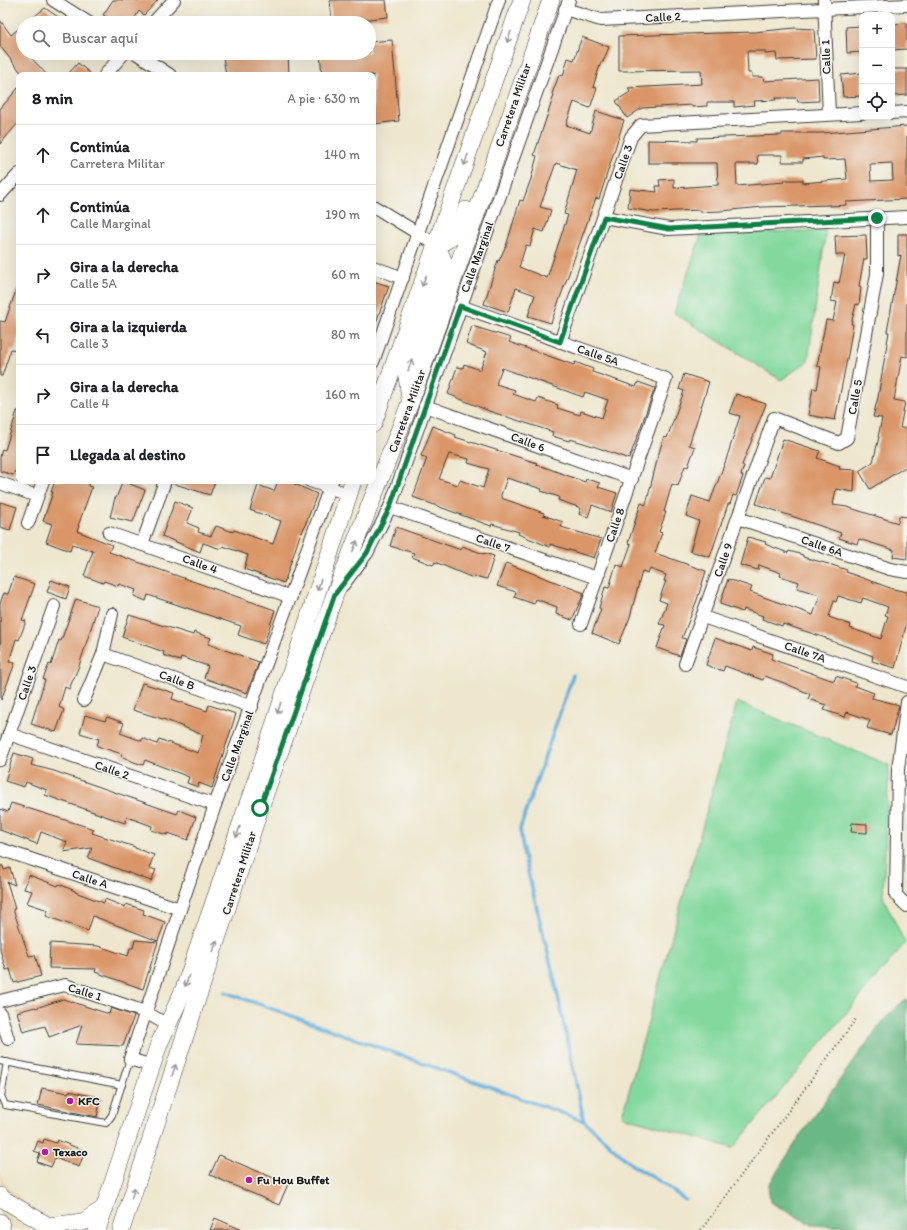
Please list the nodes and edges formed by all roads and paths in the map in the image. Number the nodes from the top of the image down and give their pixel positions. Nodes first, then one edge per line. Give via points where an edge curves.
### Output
1 (53, 0) edge
2 (174, 0) edge
3 (499, 0) edge
4 (522, 0) edge
5 (561, 3) edge
6 (825, 4) edge
7 (907, 4) edge
8 (78, 16) edge
9 (159, 16) edge
10 (118, 60) edge
11 (147, 60) edge
12 (108, 72) edge
13 (165, 72) edge
14 (518, 91) junction
15 (907, 112) edge
16 (859, 113) edge
17 (895, 113) edge
18 (829, 114) junction
19 (16, 177) edge
20 (0, 196) edge
21 (376, 208) edge
22 (604, 217) junction
23 (907, 217) edge
24 (877, 218) junction
25 (418, 235) junction
26 (437, 245) junction
27 (376, 268) edge
28 (403, 278) junction
29 (460, 306) junction
30 (560, 342) junction
31 (376, 354) edge
32 (418, 404) junction
33 (376, 416) edge
34 (650, 426) joint
35 (754, 473) joint
36 (632, 479) junction
37 (0, 483) edge
38 (42, 484) edge
39 (164, 484) edge
40 (330, 484) edge
41 (351, 487) edge
42 (37, 496) junction
43 (390, 507) junction
44 (738, 518) junction
45 (28, 523) dead end
46 (109, 533) dead end
47 (142, 544) junction
48 (907, 572) edge
49 (596, 578) junction
50 (335, 594) junction
51 (291, 597) junction
52 (54, 606) dead end
53 (112, 614) dead end
54 (703, 617) junction
55 (581, 624) dead end
56 (103, 654) junction
57 (685, 664) dead end
58 (907, 687) edge
59 (84, 700) dead end
60 (907, 702) edge
61 (252, 707) junction
62 (9, 734) junction
63 (0, 760) edge
64 (215, 805) junction
65 (0, 849) edge
66 (907, 906) edge
67 (180, 909) junction
68 (0, 1001) edge
69 (145, 1012) junction
70 (0, 1013) edge
71 (856, 1018) dead end
72 (168, 1025) junction
73 (8, 1039) dead end
74 (130, 1059) junction
75 (0, 1061) edge
76 (7, 1062) junction
77 (152, 1066) junction
78 (122, 1085) junction
79 (0, 1196) edge
80 (105, 1208) junction
81 (0, 1222) edge
82 (52, 1228) edge
83 (2, 1230) edge
84 (97, 1230) edge
85 (121, 1230) edge
86 (701, 1230) edge

1 - 8 street
2 - 9 street
3 - 25 street
4 -> 26 main road
5 - 6 street, Calle 2 via 601,20
5 - 14 main road, Carretera Militar
5 - 29 street, Calle Marginal
6 - 7 street, Calle 2
6 - 18 street, Calle 1
10 - 12 street
11 - 13 street
14 - 26 main road via 502,103 459,229 446,242
14 - 32 main road, Carretera Militar
15 - 17 street
16 - 18 street, Calle 3
18 - 22 street, Calle 3 via 641,125 631,137
19 - 20 street
21 - 25 street
22 - 24 street via 669,229
22 - 30 street, Calle 3
23 - 24 street
24 - 35 street, Calle 5 via 877,274 847,438 839,443 774,418
25 - 26 street
25 - 28 street
32 -> 26 main road via 407,376 444,268
26 -> 33 main road
27 - 28 street
28 - 31 street
29 - 30 street, Calle 5A
29 - 32 street, Calle Marginal
30 - 34 street, Calle 5A via 666,379
32 - 36 street, Calle 6
32 - 43 street, Calle Marginal
50 -> 32 main road, Carretera Militar
34 - 36 street, Calle 8
35 - 44 street, Calle 9
36 - 49 street, Calle 8
37 - 42 street
38 - 42 street
39 - 47 street
40 - 41 street
40 - 51 street, Calle Marginal
41 -> 72 main road, Carretera Militar via 260,769 184,989
42 - 45 street
43 - 49 street, Calle 7
43 - 50 street, Calle Marginal via 367,553
44 - 48 street, Calle 6A via 890,569
44 - 54 street, Calle 9
46 - 47 street, Calle 4
47 - 51 street, Calle 4
49 - 55 street, Calle 8
85 -> 50 main road, Carretera Militar via 260,808
51 - 61 street, Calle Marginal
52 - 62 street, Calle 3
53 - 56 street
54 - 57 street, Calle 9
54 - 58 street, Calle 7A
56 - 59 street
56 - 61 street, Calle B
60 - 66 street via 898,769 896,895
61 - 64 street, Calle Marginal
62 - 63 street, Calle 3
62 - 64 street, Calle 2
64 - 67 street, Calle Marginal
65 - 67 street, Calle A
67 - 69 street, Calle Marginal
68 - 69 street, Calle 1 via 65,985
69 - 72 street
69 - 74 street, Calle Marginal
70 - 73 street
71 - 86 path
72 - 77 main road, Carretera Militar
74 - 77 street
74 - 78 lane
75 - 76 lane
76 - 78 lane
76 - 78 lane via 1,1096 5,1105 106,1123 112,1115
77 - 80 main road, Carretera Militar
79 - 82 main road
80 - 82 main road via 83,1222
80 - 84 main road, Carretera Militar
81 - 83 main road

